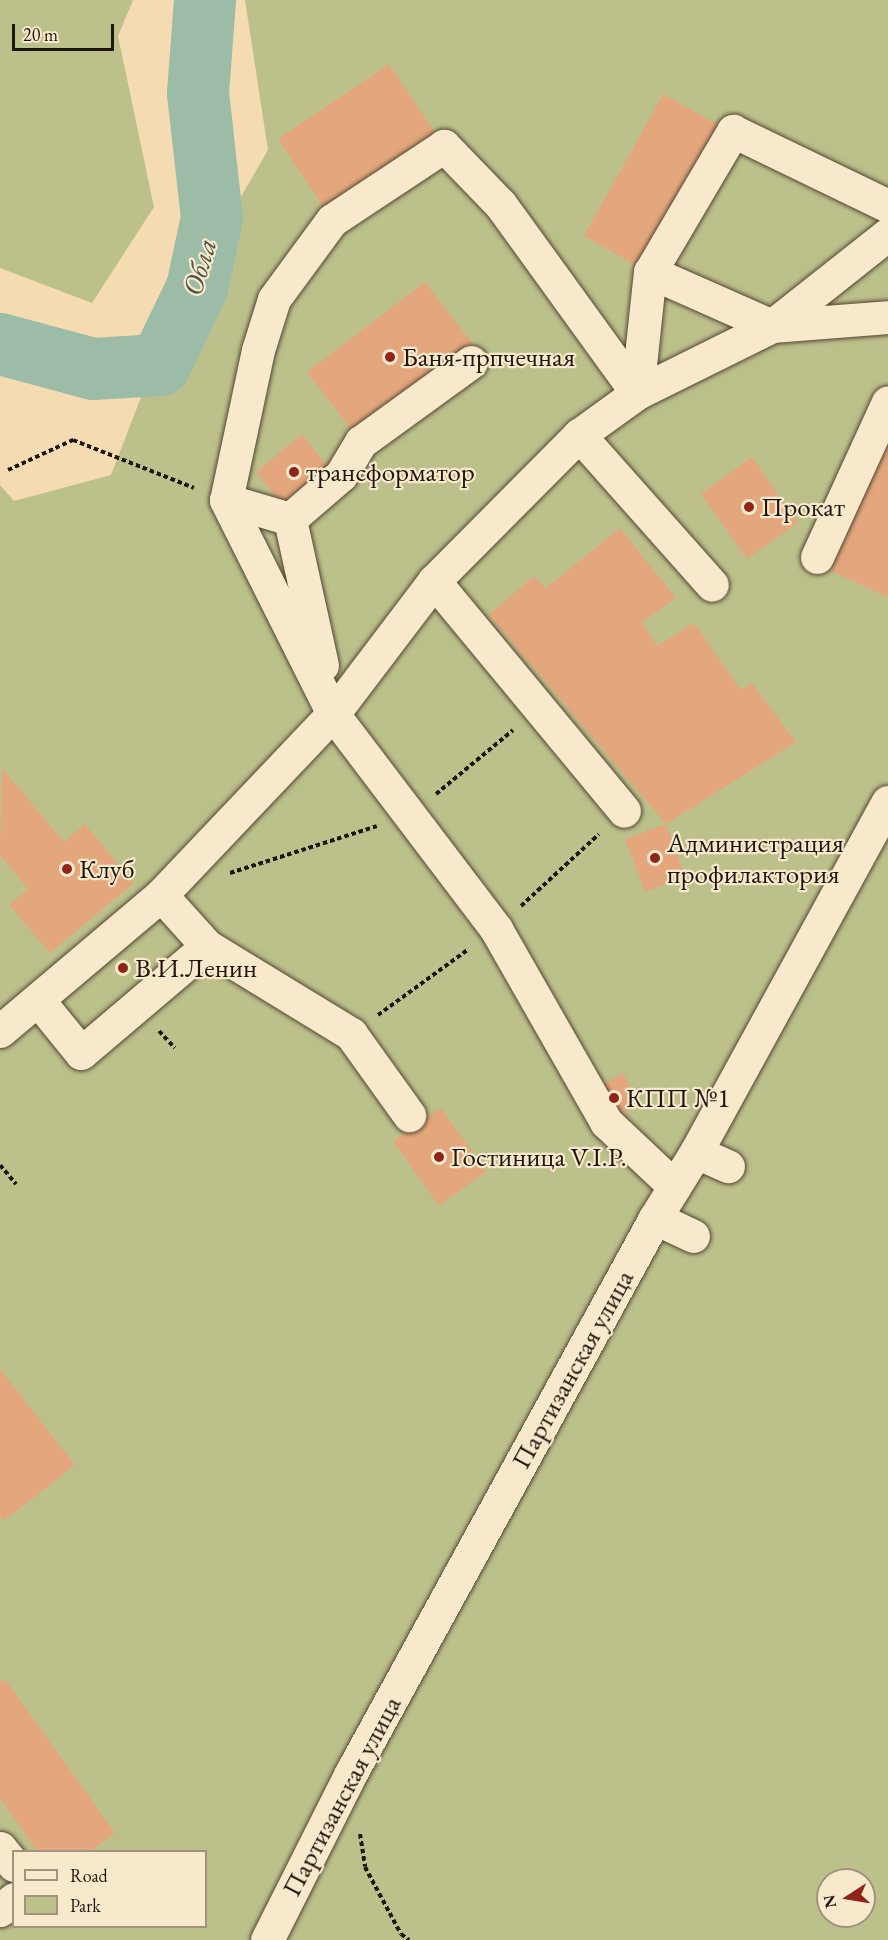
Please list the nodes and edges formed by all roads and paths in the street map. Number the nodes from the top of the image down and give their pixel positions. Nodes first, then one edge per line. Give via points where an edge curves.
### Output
1 (888, 206) edge
2 (888, 234) edge
3 (650, 272) junction
4 (888, 317) edge
5 (772, 326) junction
6 (471, 362) dead end
7 (637, 393) junction
8 (888, 402) edge
9 (579, 435) junction
10 (8, 470) dead end
11 (226, 500) junction
12 (290, 519) junction
13 (817, 557) dead end
14 (434, 581) junction
15 (712, 585) dead end
16 (539, 709) junction
17 (333, 714) junction
18 (624, 811) joint
19 (410, 816) junction
20 (884, 823) edge
21 (218, 877) dead end
22 (161, 895) junction
23 (496, 929) junction
24 (207, 946) junction
25 (38, 1000) junction
26 (2, 1026) edge
27 (351, 1034) junction
28 (409, 1115) dead end
29 (696, 1152) junction
30 (0, 1166) edge
31 (728, 1166) dead end
32 (16, 1184) dead end
33 (674, 1186) junction
34 (655, 1218) junction
35 (693, 1236) dead end
36 (360, 1832) dead end
37 (0, 1848) edge
38 (12, 1863) edge
39 (12, 1901) edge
40 (0, 1910) edge
41 (267, 1940) edge
42 (409, 1940) edge

1 - 3 street via 733,130
2 - 5 street
3 - 5 street
3 - 7 street
4 - 5 street
5 - 7 street
6 - 12 street via 361,442 341,475
7 - 9 street
7 - 11 street via 500,204 444,146 332,220 274,299 258,350
8 - 13 street
9 - 14 street
9 - 15 street
10 - 11 path via 73,440
11 - 12 street
11 - 17 street
12 - 17 street
14 - 16 street
14 - 17 street
16 - 18 street
16 - 19 path
17 - 19 street
17 - 22 street
18 - 23 path
19 - 21 path
19 - 23 street
20 - 29 street, Партизанская улица
22 - 24 street
22 - 25 street
23 - 27 path
23 - 33 street via 606,1122
24 - 25 street via 81,1053
24 - 27 street
25 - 26 street
27 - 28 street
29 - 31 street
29 - 33 street, Партизанская улица
30 - 32 path
33 - 34 street, Партизанская улица
34 - 35 street
34 - 41 street, Партизанская улица via 351,1773
36 - 42 path via 365,1867 401,1934
37 - 38 street
39 - 40 street

